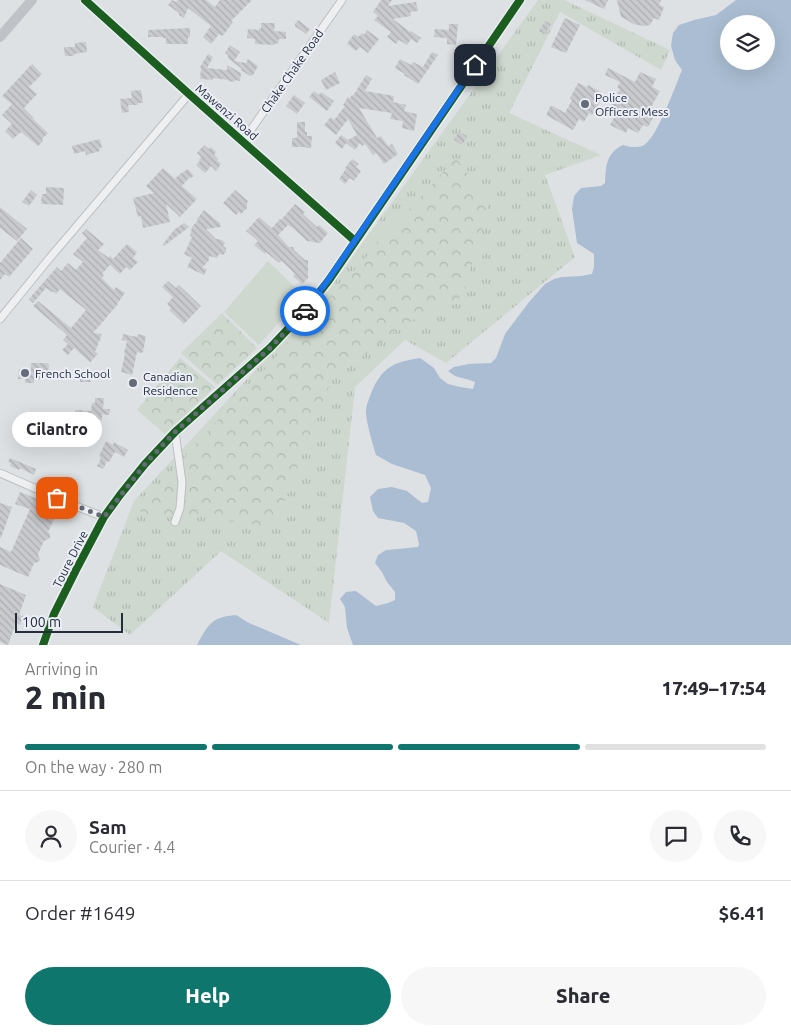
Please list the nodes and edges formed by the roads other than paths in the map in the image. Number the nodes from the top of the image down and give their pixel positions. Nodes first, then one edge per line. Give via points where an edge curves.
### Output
1 (32, 0) edge
2 (85, 0) edge
3 (342, 0) edge
4 (520, 0) edge
5 (0, 36) edge
6 (190, 94) junction
7 (243, 141) junction
8 (355, 241) junction
9 (0, 319) edge
10 (175, 432) junction
11 (0, 473) edge
12 (104, 517) junction
13 (175, 522) dead end
14 (43, 645) edge

1 - 5 street
2 - 6 street, Mawenzi Road
3 - 7 street, Chake Chake Road
4 - 8 street, Toure Drive
6 - 7 street, Mawenzi Road
6 - 9 street, Mawenzi Road
7 - 8 street, Mawenzi Road
8 - 10 street, Toure Drive via 304,312 270,348
10 - 12 street, Toure Drive via 145,464
10 - 13 street via 182,482 180,508
11 - 12 street
12 - 14 street, Toure Drive via 54,614

